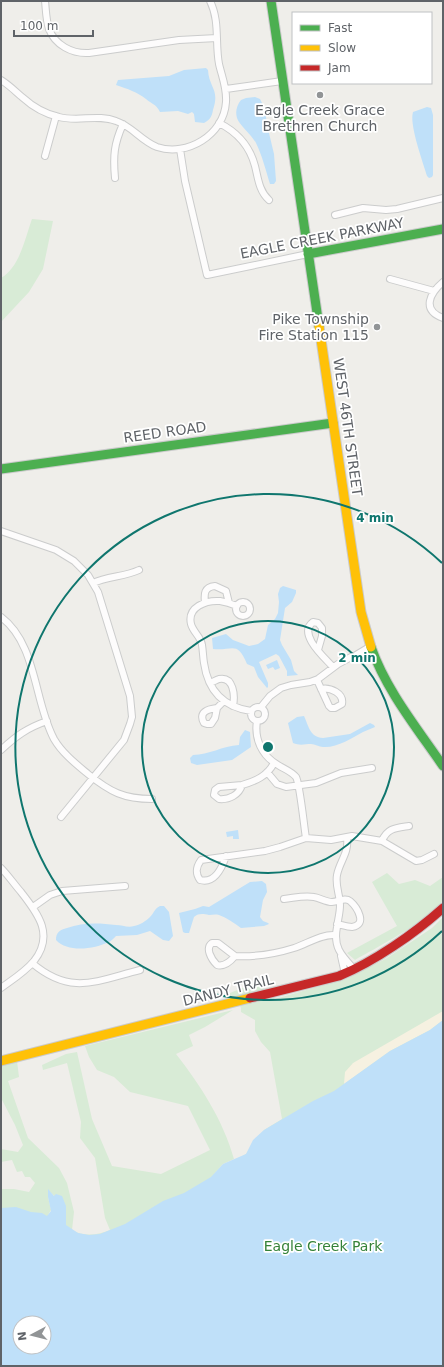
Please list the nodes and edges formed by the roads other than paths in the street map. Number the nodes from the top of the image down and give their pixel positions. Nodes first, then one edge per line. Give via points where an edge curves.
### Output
1 (45, 1) edge
2 (210, 1) edge
3 (271, 1) edge
4 (217, 38) junction
5 (1, 80) edge
6 (282, 80) junction
7 (226, 89) junction
8 (56, 116) junction
9 (219, 123) junction
10 (123, 124) junction
11 (180, 149) junction
12 (45, 156) dead end
13 (116, 178) dead end
14 (443, 198) edge
15 (269, 200) dead end
16 (335, 215) dead end
17 (443, 229) edge
18 (308, 254) junction
19 (390, 279) dead end
20 (443, 282) edge
21 (434, 290) junction
22 (443, 318) edge
23 (333, 423) junction
24 (1, 469) edge
25 (1, 531) edge
26 (139, 570) dead end
27 (93, 584) junction
28 (205, 603) junction
29 (230, 603) junction
30 (237, 606) dead end
31 (1, 617) edge
32 (318, 650) dead end
33 (372, 650) junction
34 (334, 667) junction
35 (317, 680) junction
36 (210, 683) junction
37 (321, 689) junction
38 (224, 701) junction
39 (232, 706) junction
40 (260, 707) junction
41 (217, 708) dead end
42 (252, 711) junction
43 (47, 721) junction
44 (257, 721) junction
45 (1, 750) edge
46 (274, 763) junction
47 (443, 766) edge
48 (372, 768) dead end
49 (267, 772) junction
50 (93, 778) junction
51 (242, 785) dead end
52 (298, 786) junction
53 (152, 799) dead end
54 (61, 817) dead end
55 (409, 826) dead end
56 (347, 837) junction
57 (306, 838) junction
58 (382, 841) junction
59 (434, 854) dead end
60 (226, 856) junction
61 (1, 868) edge
62 (125, 886) dead end
63 (284, 899) dead end
64 (340, 901) junction
65 (33, 907) junction
66 (443, 908) edge
67 (337, 924) junction
68 (335, 935) junction
69 (341, 954) junction
70 (235, 956) dead end
71 (32, 962) junction
72 (354, 969) junction
73 (140, 970) dead end
74 (345, 974) junction
75 (1, 988) edge
76 (1, 1061) edge

1 - 4 street via 48,25 52,34 63,47 77,52 89,53 179,40
2 - 4 street via 215,13
3 - 6 street, WEST 46TH STREET
4 - 7 street via 219,63
5 - 8 street via 31,105
6 - 7 street
6 - 18 street, WEST 46TH STREET
7 - 9 street via 226,107
8 - 10 street via 76,119 104,118
8 - 12 street
9 - 11 street via 203,141
9 - 15 street via 234,133 248,150 260,187
10 - 11 street via 153,145
10 - 13 street via 114,149
11 - 18 street, EAGLE CREEK PARKWAY via 207,276
14 - 16 street, EAGLE CREEK PARKWAY via 397,209 364,208
17 - 18 street, EAGLE CREEK PARKWAY
18 - 23 street, WEST 46TH STREET
19 - 21 street
20 - 21 street
21 - 22 street via 430,309 435,315
23 - 24 street, REED ROAD
23 - 33 street, WEST 46TH STREET via 358,598
25 - 27 street via 62,553 81,568
26 - 27 street via 109,577
27 - 50 street via 98,592 129,693 132,712 124,740
28 - 29 street
28 - 29 street via 206,591 209,587 215,586 226,591
28 - 36 street via 198,606 190,621 202,644
29 - 30 street
31 - 43 street via 12,627 20,640
32 - 34 street
33 - 34 street via 344,660
33 - 47 street, WEST 46TH STREET via 403,706
34 - 35 street
35 - 37 street
35 - 40 street via 281,688
36 - 38 street
36 - 39 street via 222,679 230,682 233,692
37 - 37 street via 329,688 336,692 342,704 335,708 330,707
38 - 39 street
38 - 41 street
39 - 42 street
40 - 42 street via 255,707
40 - 44 street via 265,716
42 - 44 street via 251,717
43 - 45 street via 25,730
43 - 50 street via 62,750
44 - 46 street via 258,740 263,752
46 - 49 street
46 - 52 street via 292,773 297,779
48 - 52 street via 341,773 316,783
49 - 51 street
49 - 52 street via 279,786
50 - 53 street via 118,794 137,799
50 - 54 street
52 - 57 street
55 - 58 street via 391,830
56 - 57 street via 329,840
56 - 58 street via 358,836
56 - 64 street via 347,848 337,877
57 - 60 street via 273,849
58 - 59 street via 415,860 422,860
60 - 60 street via 223,865 212,878 207,881 200,880 197,872 201,860
61 - 65 street
62 - 65 street via 62,891 50,895
63 - 64 street via 309,896 331,902
64 - 67 street
64 - 67 street via 350,901 361,919 352,927
65 - 71 street via 42,923 43,936 40,950
66 - 72 street, DANDY TRAIL via 407,937
67 - 68 street
68 - 69 street via 336,945
68 - 70 street via 288,950
69 - 72 street
69 - 74 street
71 - 73 street via 52,977 73,983 90,982
71 - 75 street
72 - 74 street, DANDY TRAIL
74 - 76 street, DANDY TRAIL

